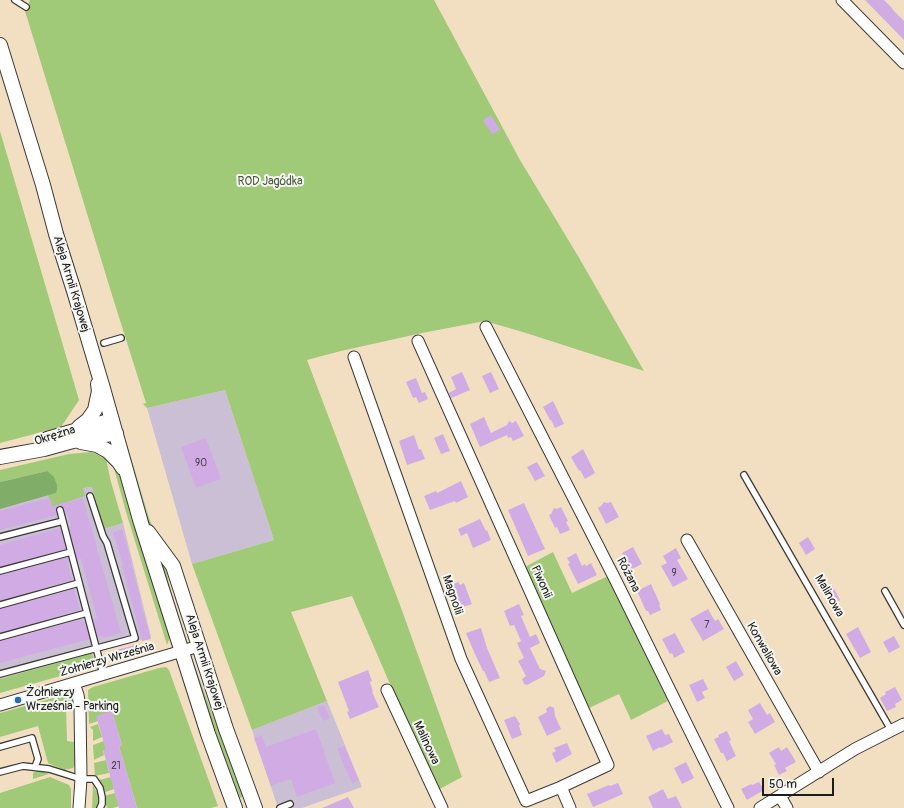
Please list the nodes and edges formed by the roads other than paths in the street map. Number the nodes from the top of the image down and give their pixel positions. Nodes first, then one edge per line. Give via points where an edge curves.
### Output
1 (15, 0) edge
2 (842, 0) edge
3 (26, 7) dead end
4 (0, 45) edge
5 (904, 63) edge
6 (486, 327) dead end
7 (121, 338) dead end
8 (418, 341) dead end
9 (104, 343) dead end
10 (354, 357) dead end
11 (97, 366) junction
12 (114, 426) junction
13 (74, 436) junction
14 (0, 456) edge
15 (744, 475) dead end
16 (128, 477) junction
17 (90, 496) dead end
18 (60, 510) dead end
19 (63, 521) junction
20 (141, 523) junction
21 (0, 537) edge
22 (687, 540) dead end
23 (71, 552) junction
24 (0, 571) edge
25 (79, 583) junction
26 (885, 590) dead end
27 (0, 605) edge
28 (87, 613) junction
29 (904, 625) edge
30 (0, 637) edge
31 (199, 646) junction
32 (96, 649) junction
33 (181, 652) junction
34 (0, 674) edge
35 (103, 674) junction
36 (74, 683) junction
37 (387, 690) dead end
38 (0, 705) edge
39 (904, 724) edge
40 (891, 730) junction
41 (0, 747) edge
42 (35, 767) junction
43 (0, 772) edge
44 (819, 772) junction
45 (81, 779) junction
46 (561, 787) junction
47 (780, 796) junction
48 (290, 804) dead end
49 (79, 808) edge
50 (100, 808) edge
51 (235, 808) edge
52 (255, 808) edge
53 (280, 808) edge
54 (442, 808) edge
55 (570, 808) edge
56 (728, 808) edge
57 (760, 808) edge
58 (787, 808) edge

1 - 3 lane
2 - 5 street
4 - 11 street, Aleja Armii Krajowej
6 - 56 street, Różana via 616,580
7 - 9 lane
8 - 46 street, Piwonii via 608,765
10 - 46 street, Magnolii via 461,659 526,801
11 - 12 street, Aleja Armii Krajowej
11 - 13 street via 99,391 95,410
12 - 13 street, Okrężna
12 - 16 street, Aleja Armii Krajowej
13 - 14 street, Okrężna via 44,449
13 - 16 street via 108,451 119,462
15 - 40 lane, Malinowa
16 - 20 street, Aleja Armii Krajowej
17 - 32 lane via 107,543 135,638
18 - 19 lane
19 - 21 lane
19 - 23 lane
20 - 31 street, Aleja Armii Krajowej via 173,566
20 - 33 street, Aleja Armii Krajowej
22 - 44 street, Konwaliowa
23 - 24 lane
23 - 25 lane
25 - 27 lane
25 - 28 lane
26 - 29 lane
28 - 30 lane
28 - 32 lane
31 - 33 street, Żołnierzy Września
31 - 52 street, Aleja Armii Krajowej
32 - 34 lane
32 - 35 lane
33 - 35 street, Żołnierzy Września
33 - 51 street, Aleja Armii Krajowej
35 - 36 street, Żołnierzy Września
36 - 38 street, Żołnierzy Września
36 - 45 street via 80,707
37 - 54 street, Malinowa
39 - 40 street
40 - 44 street
41 - 42 lane via 32,738 38,760
42 - 43 lane via 23,766
42 - 45 lane
44 - 47 street
45 - 49 street
45 - 50 lane via 94,779 100,788
46 - 55 street
47 - 57 street
47 - 58 street
48 - 53 lane

